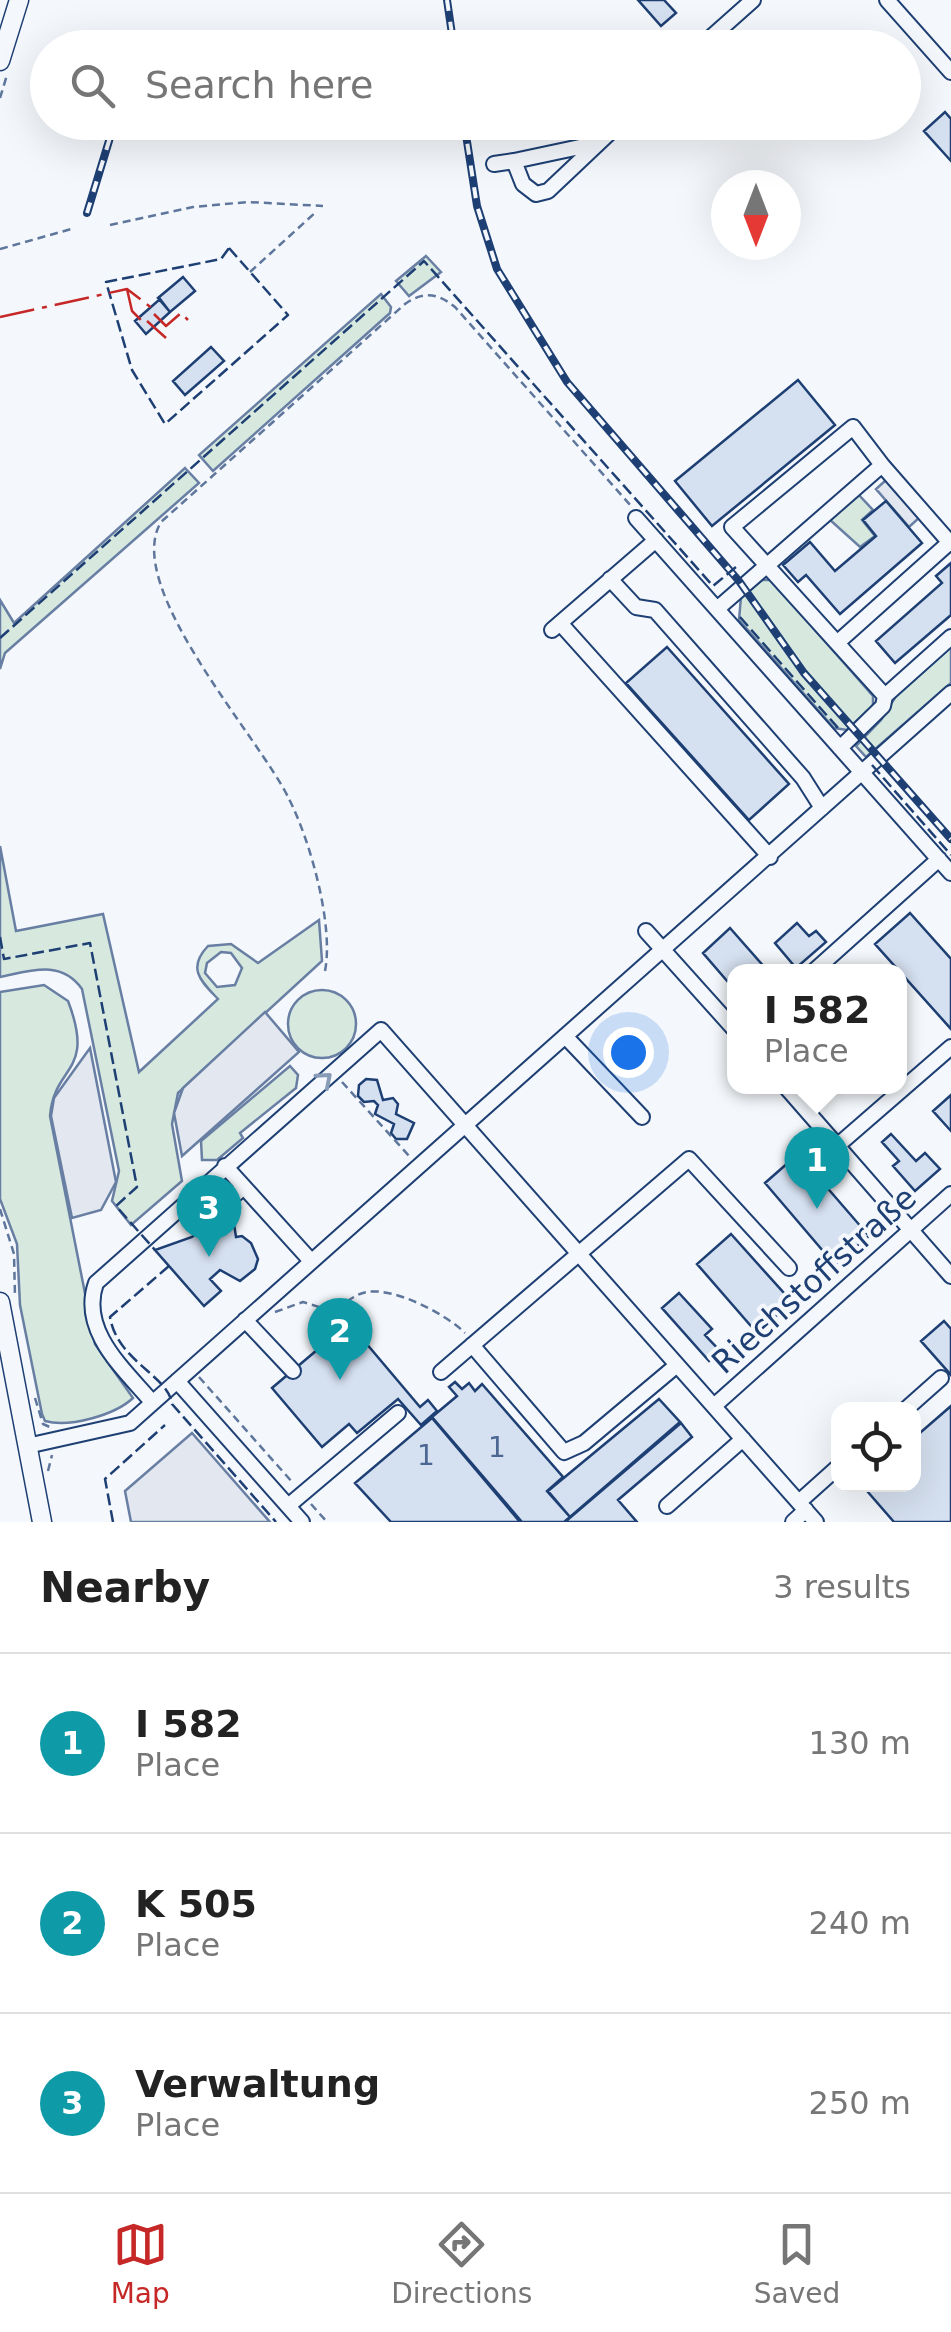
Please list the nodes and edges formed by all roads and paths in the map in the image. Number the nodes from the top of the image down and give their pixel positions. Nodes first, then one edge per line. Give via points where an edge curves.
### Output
1 (19, 0) edge
2 (754, 0) edge
3 (887, 0) edge
4 (719, 30) edge
5 (914, 30) edge
6 (921, 38) edge
7 (0, 61) edge
8 (951, 72) edge
9 (599, 140) edge
10 (594, 144) junction
11 (514, 160) junction
12 (494, 164) dead end
13 (322, 206) dead end
14 (317, 212) dead end
15 (110, 225) dead end
16 (74, 228) dead end
17 (0, 249) edge
18 (250, 272) dead end
19 (882, 465) junction
20 (636, 518) joint
21 (656, 540) junction
22 (950, 543) edge
23 (767, 566) junction
24 (610, 579) junction
25 (717, 609) junction
26 (951, 636) edge
27 (837, 643) junction
28 (951, 693) edge
29 (884, 696) junction
30 (840, 748) junction
31 (870, 767) junction
32 (822, 808) junction
33 (770, 857) junction
34 (938, 859) junction
35 (951, 873) edge
36 (646, 931) dead end
37 (664, 951) junction
38 (822, 964) edge
39 (325, 971) dead end
40 (727, 1022) edge
41 (564, 1036) junction
42 (951, 1047) edge
43 (334, 1072) junction
44 (907, 1085) edge
45 (792, 1094) edge
46 (897, 1094) edge
47 (292, 1108) junction
48 (642, 1117) dead end
49 (465, 1124) junction
50 (837, 1146) junction
51 (229, 1163) junction
52 (418, 1166) junction
53 (244, 1187) junction
54 (951, 1194) edge
55 (0, 1209) edge
56 (204, 1220) dead end
57 (910, 1230) junction
58 (578, 1253) junction
59 (312, 1261) junction
60 (789, 1268) dead end
61 (951, 1276) edge
62 (8, 1304) edge
63 (261, 1306) junction
64 (245, 1320) junction
65 (473, 1344) junction
66 (677, 1365) junction
67 (191, 1368) junction
68 (293, 1371) dead end
69 (441, 1372) dead end
70 (941, 1378) dead end
71 (177, 1381) junction
72 (34, 1393) dead end
73 (152, 1402) junction
74 (914, 1402) edge
75 (714, 1406) junction
76 (398, 1413) dead end
77 (743, 1439) junction
78 (56, 1440) junction
79 (27, 1446) junction
80 (48, 1476) dead end
81 (831, 1478) edge
82 (302, 1494) junction
83 (288, 1506) junction
84 (668, 1506) dead end
85 (807, 1511) edge
86 (42, 1522) edge
87 (302, 1522) edge
88 (327, 1522) edge
89 (793, 1522) edge

1 - 7 main road
2 - 4 street
3 - 5 street
6 - 8 street
9 - 10 street
10 - 11 street
10 - 11 street via 548,191 536,194 523,184
11 - 12 street
13 - 15 path via 193,206
14 - 18 path
16 - 17 path
19 - 22 street
19 - 23 street
19 - 23 street via 854,427 732,527
20 - 21 street
20 - 39 path via 468,321 447,300 426,294 386,321 161,522 152,536 154,564 176,624 290,800 312,861
21 - 24 street
21 - 25 street
22 - 27 street
23 - 25 street
23 - 27 street
24 - 32 street via 636,607 655,610
24 - 33 street via 556,627
25 - 30 street
26 - 29 street
27 - 29 street
28 - 31 street
29 - 30 street via 883,706
30 - 31 street
31 - 32 street
31 - 34 street
32 - 33 street
33 - 37 street
34 - 35 street
34 - 38 street
36 - 37 street
37 - 40 street
37 - 41 street
41 - 48 street
41 - 49 street
42 - 44 street
47 -> 43 street
43 - 49 street via 381,1030
43 - 52 path
45 - 50 street
46 - 50 street
47 - 51 street
47 - 51 street via 272,1116
49 - 52 street
49 - 58 street
50 - 57 street
51 - 53 street
51 - 73 street via 93,1289 102,1343
52 - 59 street
53 - 56 street
53 - 59 street
54 - 57 street, Riechstoffstraße
55 - 62 path via 14,1254
57 - 61 street
57 - 75 street, Riechstoffstraße
58 - 60 street via 690,1159
58 - 65 street
58 - 66 street
59 - 63 street
62 - 79 main road
63 - 64 street
63 - 65 path via 271,1313 304,1302 332,1311 359,1294 384,1291 448,1316
64 - 67 street
64 - 68 street
65 - 66 street via 564,1452 584,1443
65 - 69 street
66 - 75 street
67 - 71 street
67 - 82 path
70 - 74 street
71 - 73 street
71 - 83 street
72 - 78 path via 39,1418 54,1428
73 - 78 street via 126,1426
75 - 77 street
76 - 82 street
77 - 84 street
77 - 85 street
78 - 79 street
78 - 80 path via 59,1450 48,1462
79 - 86 main road
81 - 85 street
82 - 83 street
82 - 88 path
83 - 87 street
85 - 89 street

